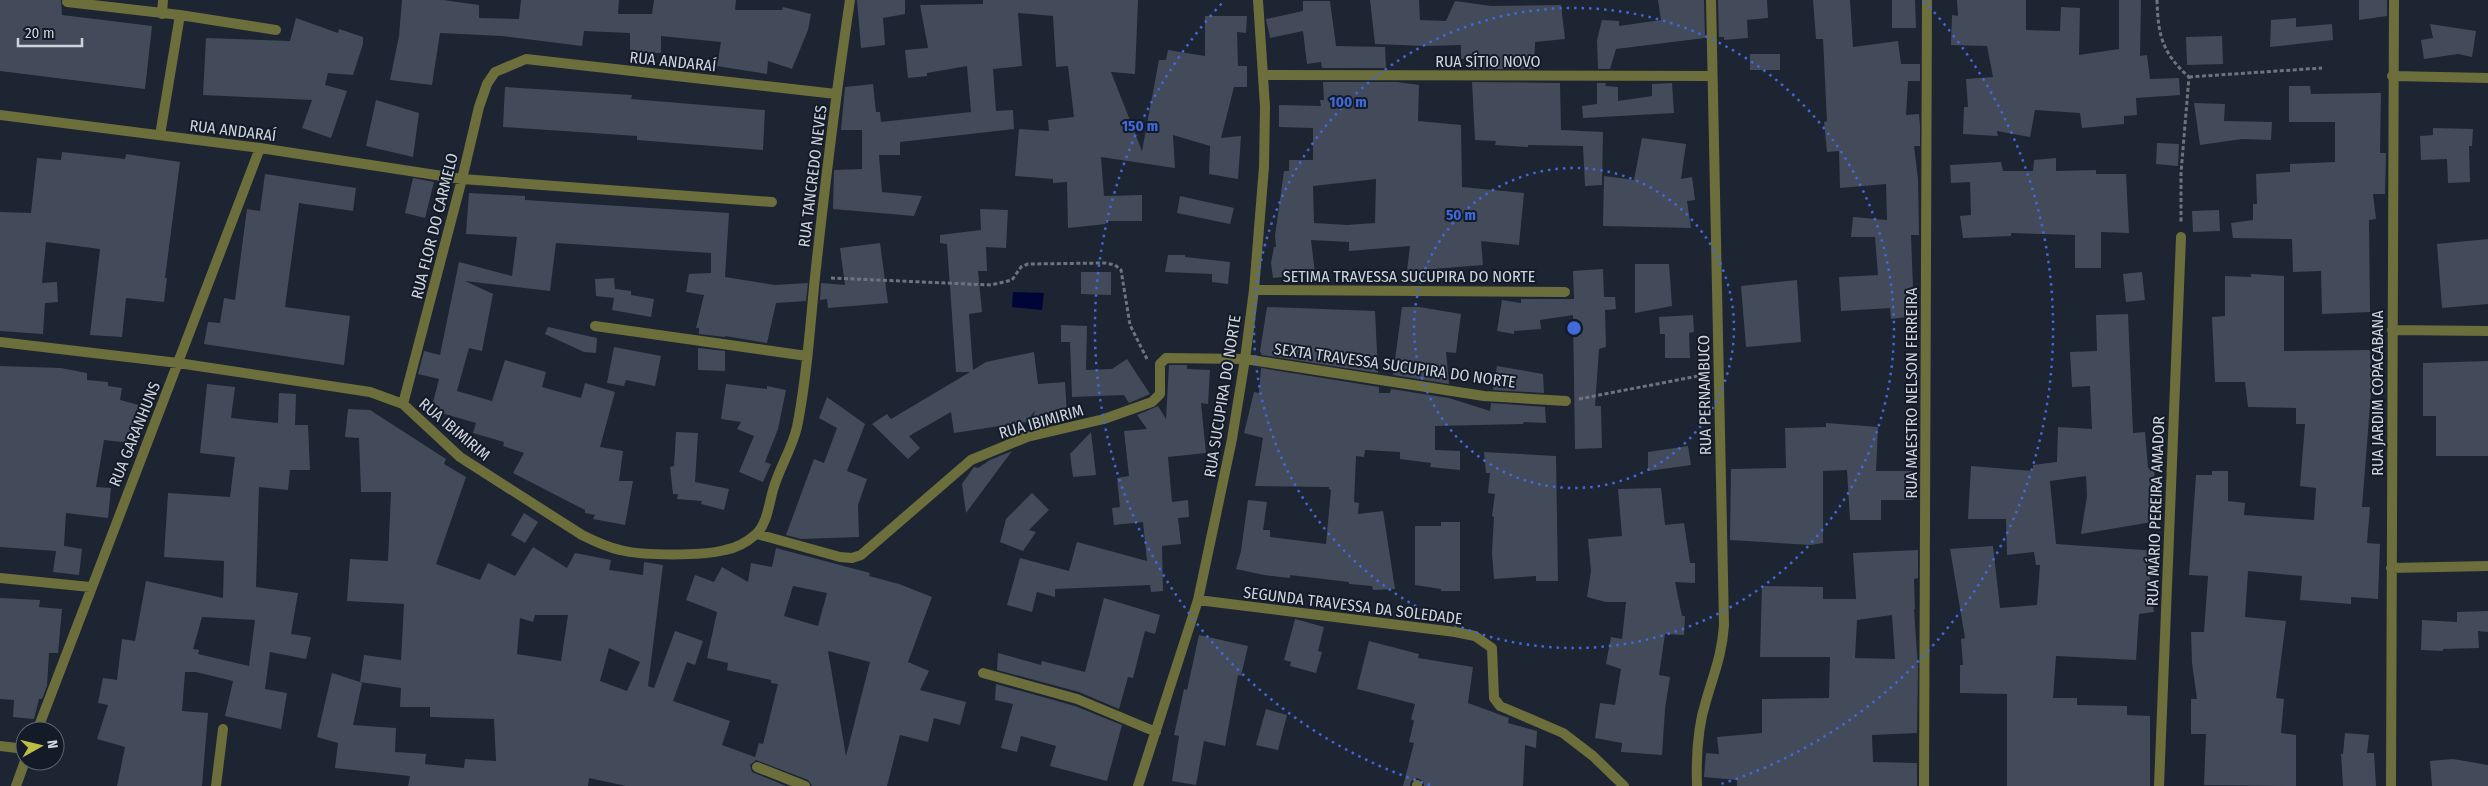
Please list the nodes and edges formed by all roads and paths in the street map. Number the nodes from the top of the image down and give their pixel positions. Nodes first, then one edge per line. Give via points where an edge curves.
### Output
1 (163, 0) edge
2 (850, 0) edge
3 (1258, 0) edge
4 (1710, 0) edge
5 (1927, 0) edge
6 (2157, 0) edge
7 (2394, 0) edge
8 (67, 2) dead end
9 (162, 14) junction
10 (180, 14) junction
11 (276, 30) dead end
12 (507, 66) joint
13 (2322, 68) dead end
14 (1263, 75) junction
15 (1712, 76) junction
16 (2392, 76) junction
17 (2189, 77) junction
18 (2488, 78) edge
19 (836, 94) junction
20 (0, 115) edge
21 (160, 135) junction
22 (260, 148) junction
23 (462, 179) junction
24 (772, 202) dead end
25 (2181, 237) joint
26 (815, 278) junction
27 (1254, 290) junction
28 (1564, 292) dead end
29 (595, 326) dead end
30 (2392, 330) junction
31 (2488, 331) edge
32 (0, 342) edge
33 (807, 356) junction
34 (1245, 359) junction
35 (178, 363) junction
36 (1160, 371) junction
37 (1719, 372) junction
38 (1566, 401) joint
39 (403, 404) junction
40 (755, 535) junction
41 (2488, 566) edge
42 (2391, 568) junction
43 (0, 578) edge
44 (90, 587) junction
45 (1198, 600) junction
46 (983, 673) dead end
47 (41, 721) edge
48 (224, 729) dead end
49 (1156, 732) junction
50 (0, 746) edge
51 (15, 747) edge
52 (758, 767) dead end
53 (21, 771) edge
54 (16, 786) edge
55 (216, 786) edge
56 (805, 786) edge
57 (1138, 786) edge
58 (1624, 786) edge
59 (1697, 786) edge
60 (1924, 786) edge
61 (2159, 786) edge
62 (2391, 786) edge

1 - 9 street
2 - 19 street, RUA TANCREDO NEVES
3 - 14 street, RUA SUCUPIRA DO NORTE
4 - 15 street, RUA PERNAMBUCO
5 - 60 street, RUA MAESTRO NELSON FERREIRA
6 - 17 path via 2158,28 2168,55
7 - 16 street, RUA JARDIM COPACABANA
8 - 9 street
9 - 10 street
10 - 11 street
10 - 21 street
12 - 19 street, RUA ANDARAÍ via 526,59
12 - 23 street, RUA FLOR DO CARMELO via 496,72 487,84
13 - 17 path
14 - 15 street, RUA SÍTIO NOVO
14 - 27 street, RUA SUCUPIRA DO NORTE via 1266,107 1264,167
15 - 37 street, RUA PERNAMBUCO
16 - 18 street
16 - 30 street, RUA JARDIM COPACABANA
17 - 25 path via 2181,173
19 - 26 street, RUA TANCREDO NEVES
20 - 21 street, RUA ANDARAÍ
21 - 22 street, RUA ANDARAÍ
22 - 23 street, RUA ANDARAÍ
22 - 35 street, RUA GARANHUNS
23 - 24 street, RUA ANDARAÍ
23 - 39 street, RUA FLOR DO CARMELO
25 - 61 street, RUA MÁRIO PEREIRA AMADOR
26 - 33 street, RUA TANCREDO NEVES
26 - 36 path via 991,285 1012,280 1021,267 1028,264 1115,265 1121,270 1124,280 1130,325 1137,343 1145,357
27 - 28 street, SETIMA TRAVESSA SUCUPIRA DO NORTE
27 - 34 street, RUA SUCUPIRA DO NORTE
29 - 33 street
30 - 31 street
30 - 42 street, RUA JARDIM COPACABANA
32 - 35 street, RUA IBIMIRIM
33 - 40 street, RUA TANCREDO NEVES via 797,427 767,514
34 - 36 street via 1166,358 1161,361
34 - 38 street, SEXTA TRAVESSA SUCUPIRA DO NORTE via 1484,396
34 - 45 street, RUA SUCUPIRA DO NORTE via 1232,439
35 - 39 street, RUA IBIMIRIM via 347,387
35 - 44 street, RUA GARANHUNS
36 - 40 street, RUA IBIMIRIM via 1160,394 1152,402 1104,419 1027,437 971,460 862,555 840,557
37 - 38 path
37 - 59 street, RUA PERNAMBUCO via 1723,640 1701,720
39 - 40 street, RUA IBIMIRIM via 460,457 600,544 622,551 657,554 709,552 742,544
41 - 42 street
42 - 62 street, RUA JARDIM COPACABANA
43 - 44 street
44 - 47 street, RUA GARANHUNS
45 - 49 street, RUA SUCUPIRA DO NORTE
45 - 58 street, SEGUNDA TRAVESSA DA SOLEDADE via 1475,636 1492,648 1494,698 1503,709 1563,733
46 - 49 street via 1077,699
48 - 55 street
49 - 57 street, RUA SUCUPIRA DO NORTE
50 - 51 street
52 - 56 street
53 - 54 street

